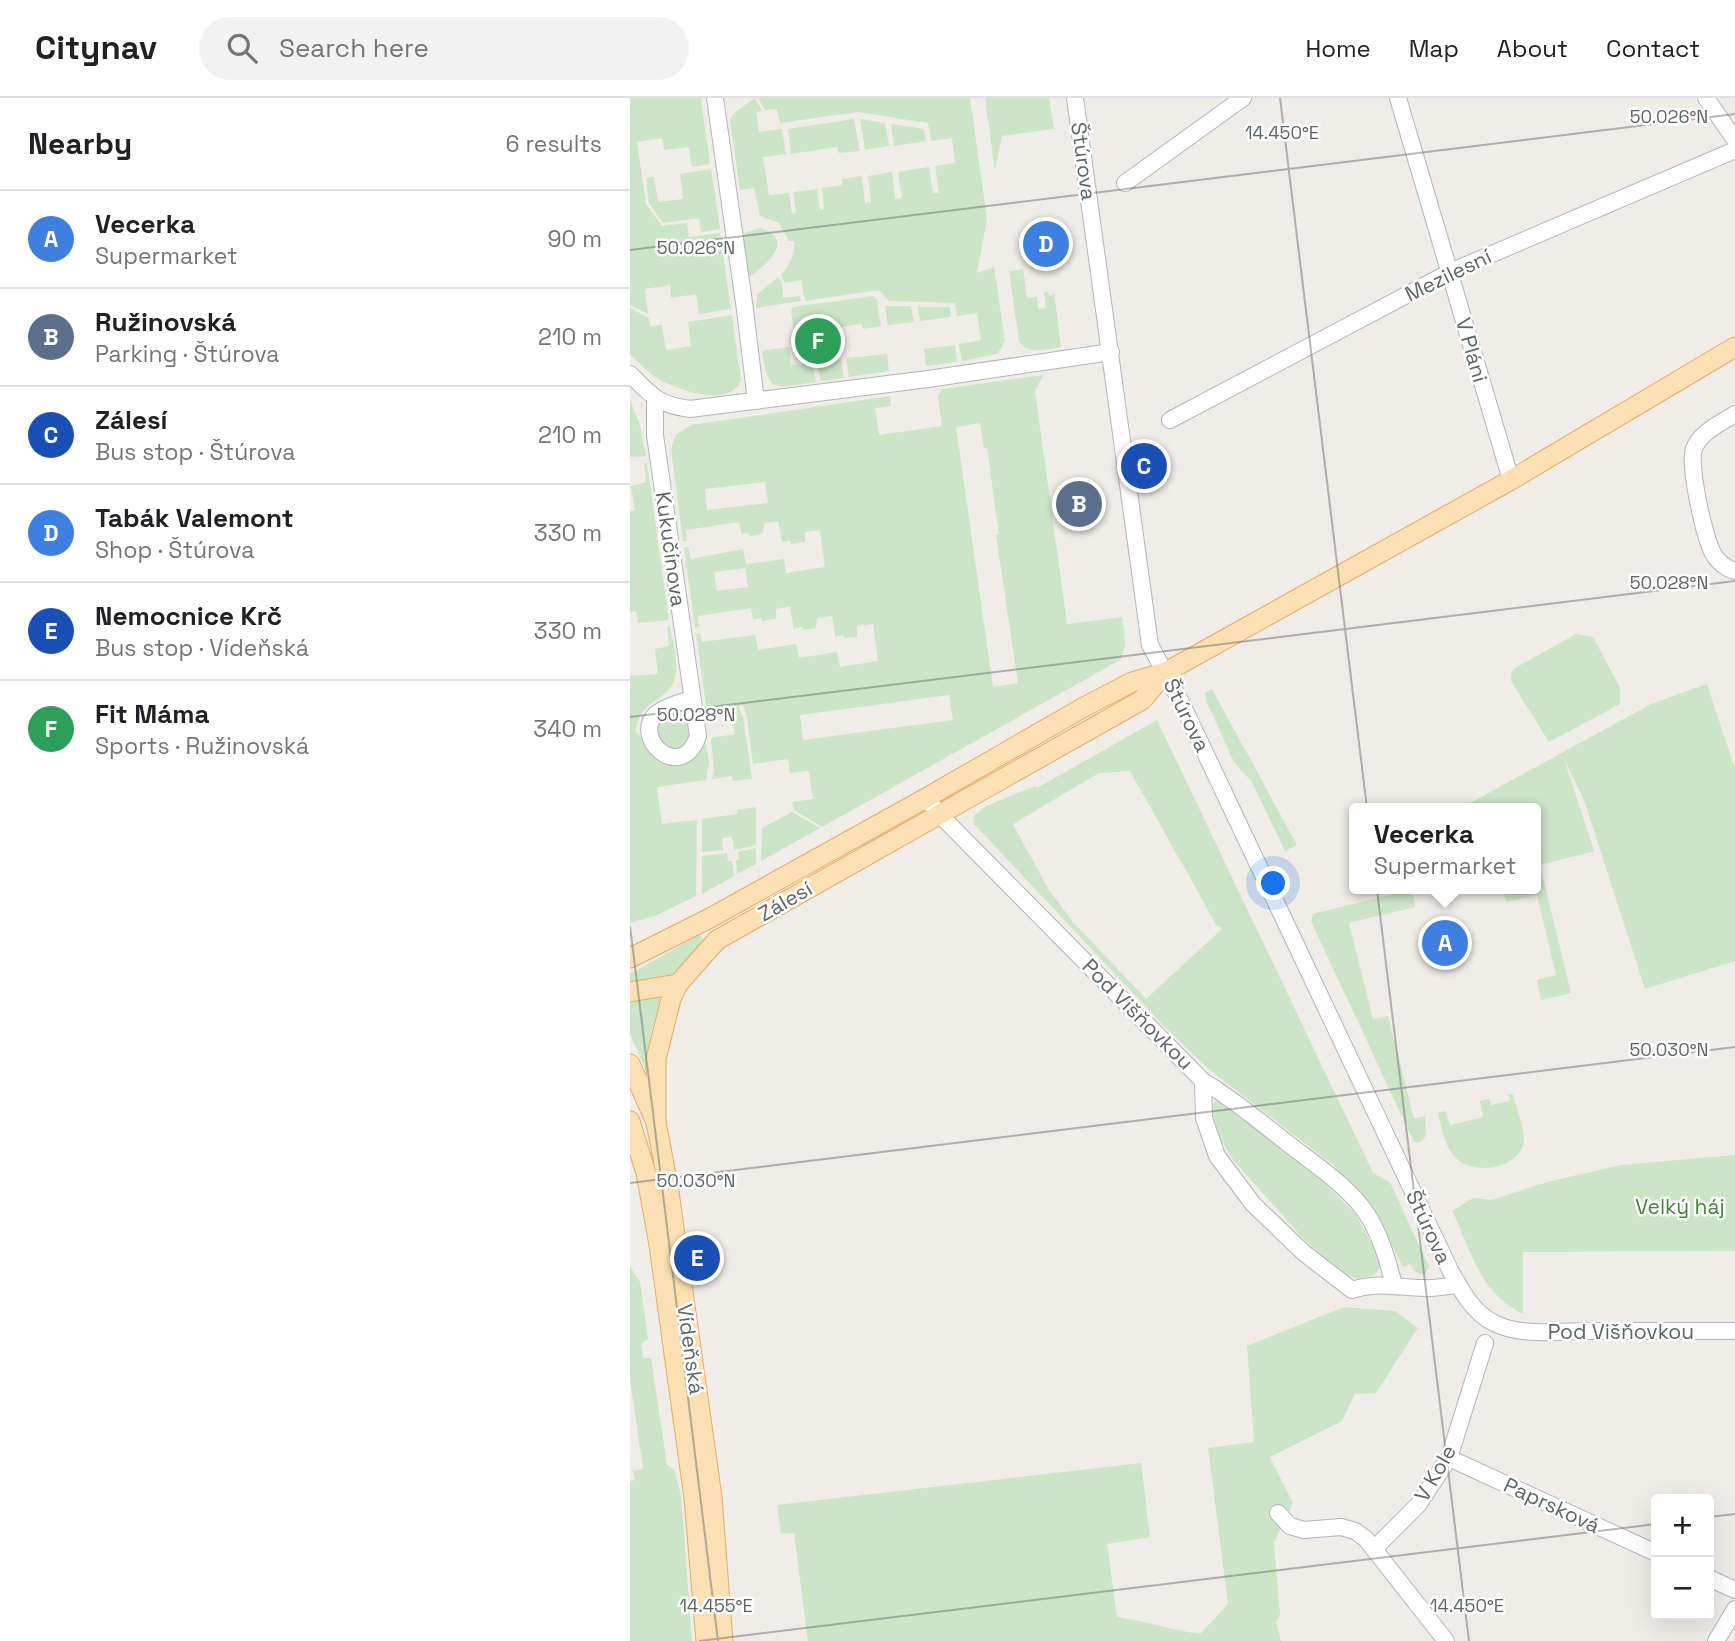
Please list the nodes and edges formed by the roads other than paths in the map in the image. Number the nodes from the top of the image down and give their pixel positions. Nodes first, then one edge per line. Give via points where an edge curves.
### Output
1 (715, 98) edge
2 (1075, 98) edge
3 (1243, 98) edge
4 (1398, 98) edge
5 (1706, 98) edge
6 (1735, 140) edge
7 (1735, 150) edge
8 (1125, 183) dead end
9 (1450, 272) junction
10 (1735, 347) edge
11 (1111, 352) junction
12 (630, 374) edge
13 (655, 398) junction
14 (756, 401) junction
15 (1735, 414) edge
16 (1170, 420) dead end
17 (1511, 480) junction
18 (1735, 571) edge
19 (1167, 672) junction
20 (692, 699) dead end
21 (926, 798) junction
22 (939, 814) junction
23 (630, 946) edge
24 (651, 946) junction
25 (630, 958) edge
26 (678, 984) junction
27 (630, 992) edge
28 (630, 1064) edge
29 (1203, 1081) junction
30 (630, 1121) edge
31 (656, 1122) junction
32 (1394, 1285) junction
33 (1457, 1285) junction
34 (1735, 1331) edge
35 (1485, 1343) dead end
36 (1449, 1458) junction
37 (1278, 1513) dead end
38 (1374, 1549) junction
39 (1651, 1551) edge
40 (1714, 1580) edge
41 (1735, 1590) edge
42 (1735, 1609) edge
43 (706, 1641) edge
44 (723, 1641) edge
45 (1446, 1641) edge
46 (1716, 1641) edge

1 - 14 street
2 - 11 street, Štúrova
3 - 8 street
4 - 9 street, V Pláni
5 - 6 street
7 - 9 street, Mezilesní
9 - 16 street, Mezilesní
9 - 17 street, V Pláni
10 - 17 main road, Zálesí
11 - 14 street
11 - 19 street, Štúrova via 1145,618 1150,645
12 - 13 street
13 - 14 street via 671,407 690,409
13 - 20 street, Kukučínova via 655,435
15 - 18 street via 1709,430 1694,449 1693,472 1714,555
17 - 19 main road, Zálesí
19 - 21 main road, Zálesí via 1132,682 1084,707
19 - 22 main road, Zálesí via 1142,700
19 - 33 street, Štúrova
21 - 22 street, Pod Višňovkou
21 - 24 main road, Zálesí
22 - 26 main road, Zálesí via 717,940
22 - 29 street, Pod Višňovkou
23 - 24 main road
24 - 25 main road, Zálesí
26 - 27 main road
26 - 31 main road, Zálesí via 656,1059
28 - 31 main road, Vídeňská
29 - 32 street via 1332,1178 1360,1205 1379,1236
29 - 32 street, Pod Višňovkou via 1204,1118 1217,1156 1253,1203 1304,1253 1352,1290
30 - 43 main road, Vídeňská via 646,1173 659,1245 694,1498
31 - 44 main road, Vídeňská via 712,1497
32 - 33 street, Pod Višňovkou via 1424,1289
33 - 34 street, Pod Višňovkou via 1484,1317 1508,1328
35 - 36 street, V Kole
36 - 38 street, V Kole via 1418,1505
36 - 39 street, Paprsková
37 - 38 street via 1290,1526 1304,1530 1341,1527 1355,1531
38 - 45 street
40 - 41 street
42 - 46 street

